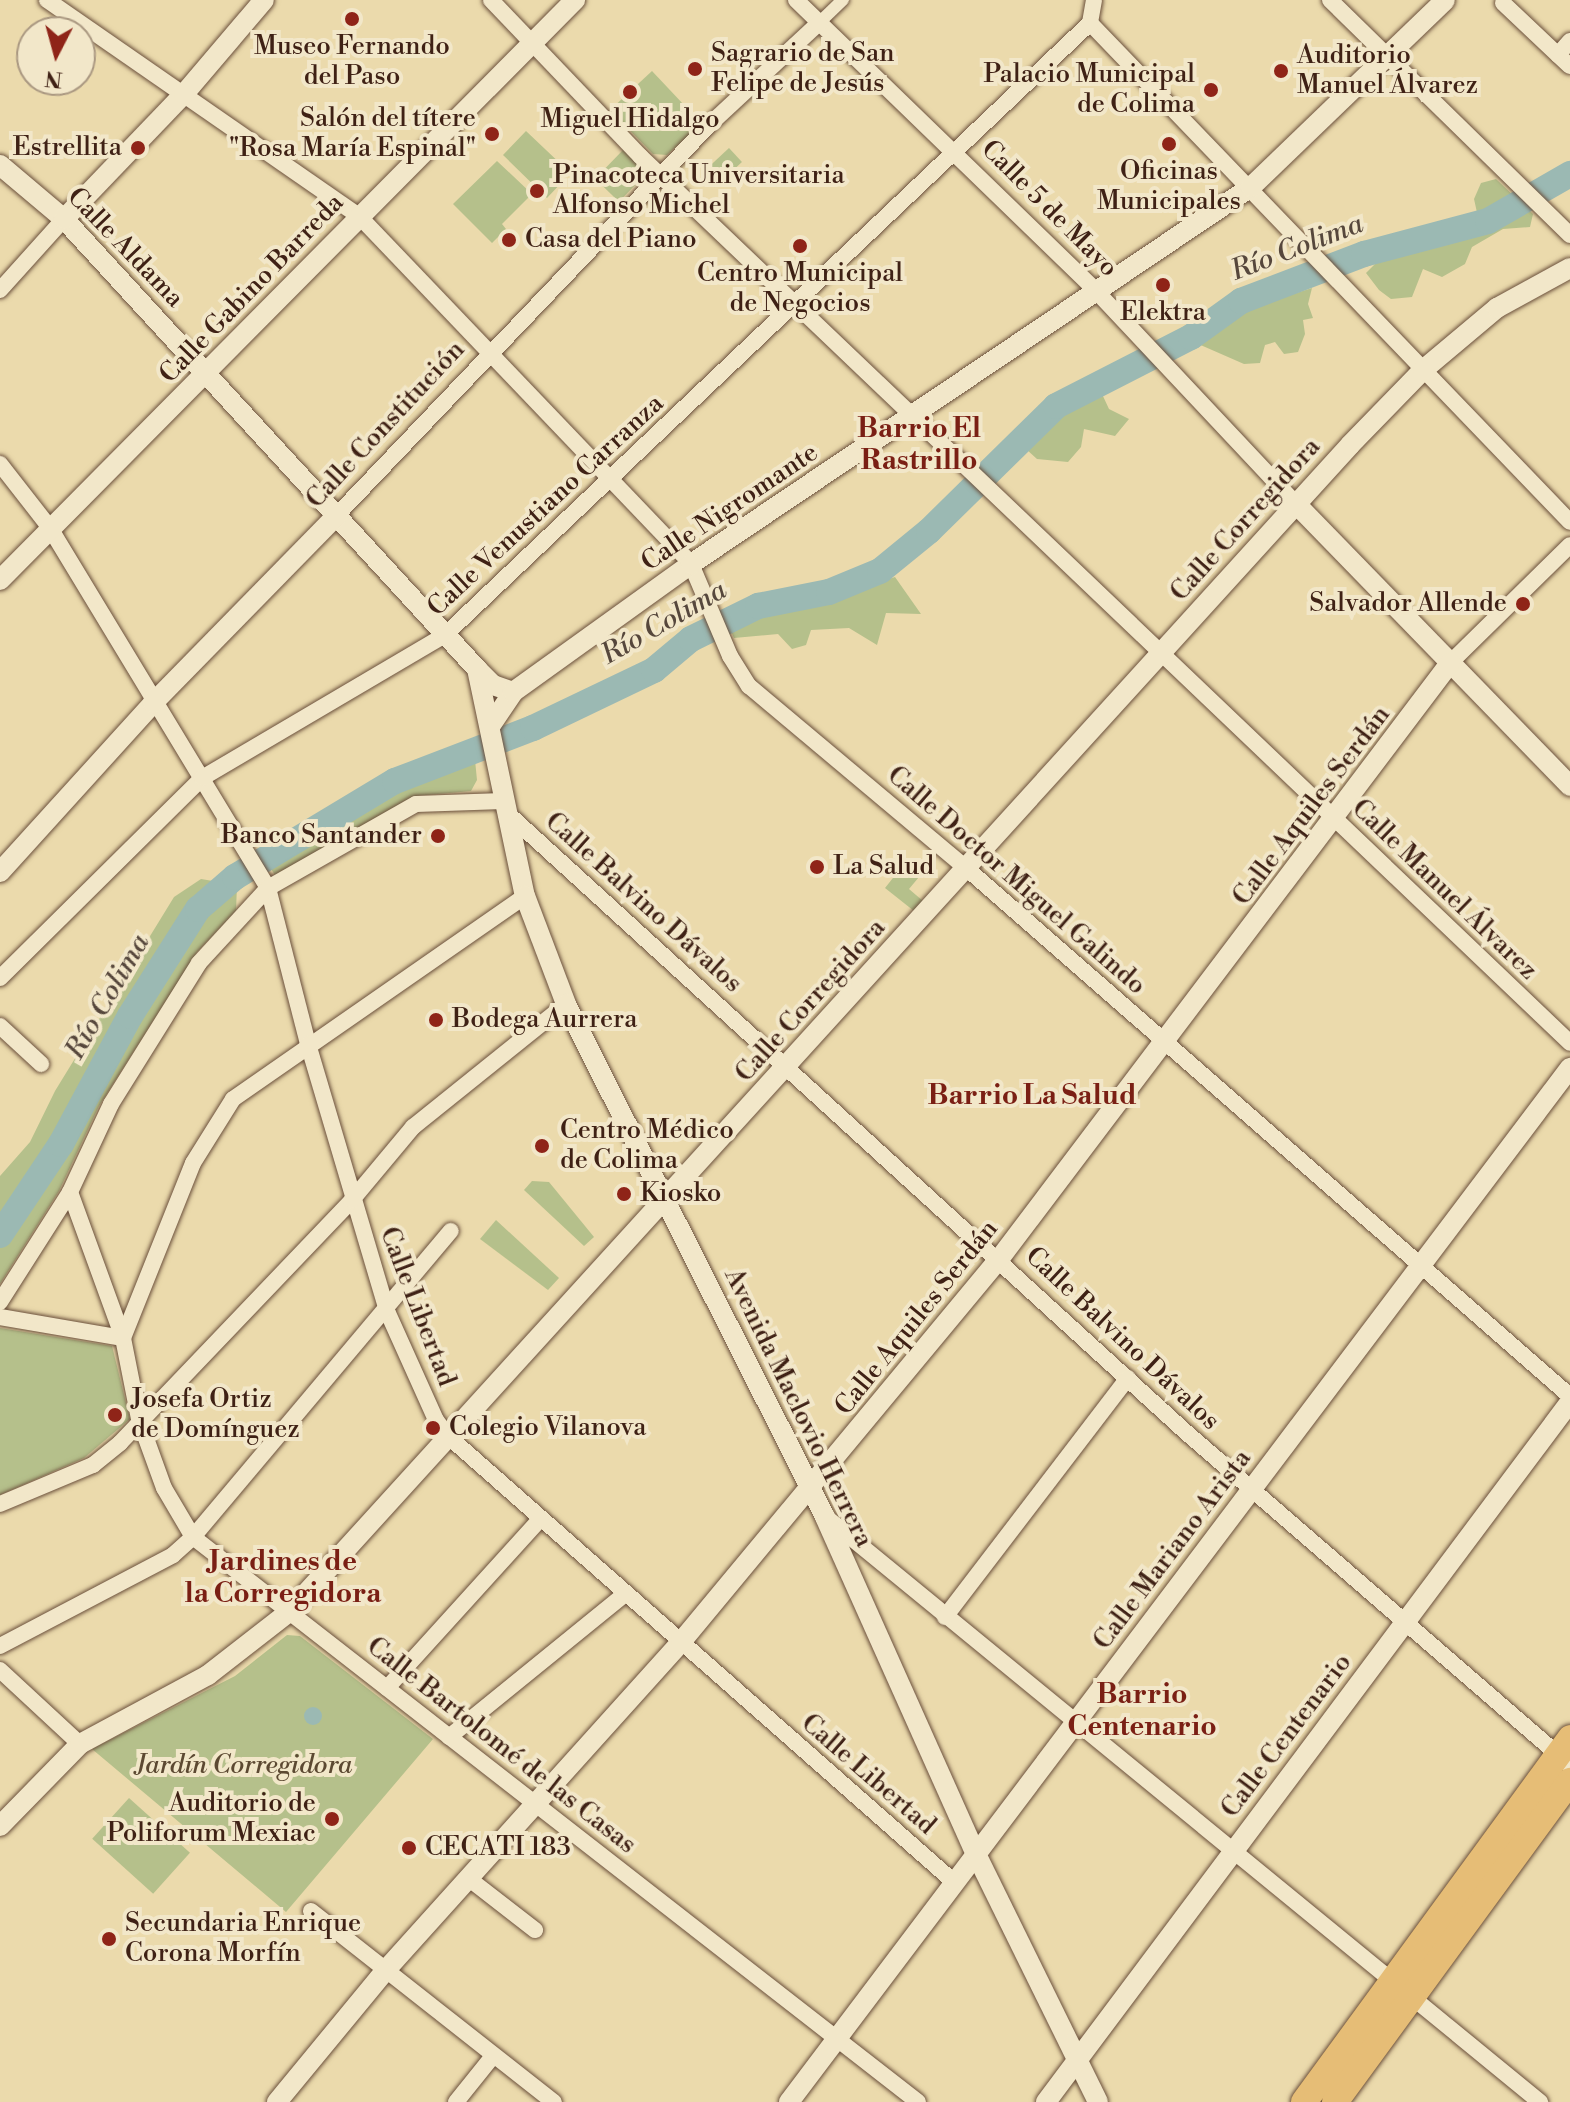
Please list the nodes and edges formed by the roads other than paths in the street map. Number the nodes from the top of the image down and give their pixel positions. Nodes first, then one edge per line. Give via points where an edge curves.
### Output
1 (47, 0) edge
2 (264, 0) edge
3 (491, 0) edge
4 (575, 0) edge
5 (796, 0) edge
6 (843, 0) edge
7 (1094, 0) edge
8 (1330, 0) edge
9 (1445, 0) edge
10 (1503, 3) dead end
11 (821, 22) junction
12 (1090, 23) junction
13 (1570, 41) edge
14 (534, 42) junction
15 (1386, 57) junction
16 (1564, 61) edge
17 (184, 94) junction
18 (952, 149) junction
19 (0, 165) edge
20 (660, 175) junction
21 (1251, 187) junction
22 (359, 216) junction
23 (64, 219) junction
24 (1570, 235) edge
25 (1570, 268) edge
26 (0, 290) edge
27 (1097, 292) junction
28 (798, 305) junction
29 (491, 352) junction
30 (1423, 370) junction
31 (208, 373) junction
32 (915, 415) junction
33 (0, 464) edge
34 (611, 481) junction
35 (1297, 505) junction
36 (338, 514) junction
37 (1570, 522) edge
38 (50, 528) junction
39 (1570, 545) edge
40 (691, 564) junction
41 (0, 580) edge
42 (446, 634) junction
43 (1160, 653) junction
44 (1450, 663) junction
45 (477, 669) junction
46 (513, 692) junction
47 (153, 703) junction
48 (491, 725) junction
49 (202, 778) junction
50 (1570, 786) edge
51 (503, 800) junction
52 (1335, 820) junction
53 (965, 867) junction
54 (0, 872) edge
55 (268, 888) junction
56 (525, 896) junction
57 (0, 978) edge
58 (566, 1004) junction
59 (0, 1026) edge
60 (1570, 1043) edge
61 (308, 1044) junction
62 (1166, 1044) junction
63 (41, 1064) dead end
64 (789, 1067) junction
65 (1570, 1068) edge
66 (70, 1192) junction
67 (352, 1200) junction
68 (665, 1200) junction
69 (451, 1231) dead end
70 (1000, 1258) junction
71 (1420, 1267) junction
72 (0, 1302) edge
73 (387, 1311) junction
74 (0, 1317) edge
75 (123, 1338) junction
76 (1128, 1378) junction
77 (1570, 1399) edge
78 (139, 1419) junction
79 (449, 1437) junction
80 (810, 1489) junction
81 (1251, 1491) junction
82 (0, 1504) edge
83 (825, 1517) junction
84 (541, 1518) junction
85 (193, 1537) junction
86 (626, 1593) junction
87 (289, 1612) junction
88 (945, 1617) junction
89 (1404, 1623) junction
90 (681, 1642) junction
91 (0, 1646) edge
92 (0, 1670) edge
93 (387, 1688) junction
94 (1076, 1723) junction
95 (449, 1737) junction
96 (80, 1744) junction
97 (1566, 1753) edge
98 (1570, 1781) edge
99 (534, 1803) junction
100 (0, 1826) edge
101 (1233, 1852) junction
102 (976, 1854) junction
103 (468, 1878) junction
104 (955, 1883) junction
105 (311, 1911) dead end
106 (535, 1930) dead end
107 (384, 1972) junction
108 (1402, 1988) junction
109 (837, 2039) junction
110 (493, 2056) junction
111 (1077, 2060) junction
112 (277, 2102) edge
113 (456, 2102) edge
114 (554, 2102) edge
115 (789, 2102) edge
116 (918, 2102) edge
117 (1046, 2102) edge
118 (1098, 2102) edge
119 (1304, 2102) edge
120 (1335, 2102) edge
121 (1540, 2102) edge

1 - 17 street, Calle Doctor Miguel Galindo
2 - 17 street
3 - 14 street, Calle Manuel Álvarez
4 - 14 street, Calle Gabino Barreda
5 - 11 street
6 - 11 street
7 - 12 street
8 - 15 street
9 - 15 street, Calle Nigromante
10 - 16 street
11 - 18 street, Calle 5 de Mayo
11 - 20 street, Calle Constitución
12 - 18 street, Calle Venustiano Carranza
12 - 21 street
13 - 16 street
14 - 20 street, Calle Manuel Álvarez via 587,104
14 - 22 street, Calle Gabino Barreda
15 - 21 street, Calle Nigromante
15 - 24 street
17 - 22 street, Calle Doctor Miguel Galindo
17 - 23 street
18 - 27 street, Calle 5 de Mayo
18 - 28 street, Calle Venustiano Carranza
19 - 23 street, Calle Aldama
20 - 28 street, Calle Manuel Álvarez
20 - 29 street, Calle Constitución
21 - 27 street, Calle Nigromante
21 - 30 street
22 - 29 street, Calle Doctor Miguel Galindo
22 - 31 street, Calle Gabino Barreda
23 - 26 street
23 - 31 street, Calle Aldama
25 - 30 street, Calle Corregidora via 1497,308
27 - 32 street, Calle Nigromante
27 - 35 street, Calle 5 de Mayo
28 - 32 street, Calle Manuel Álvarez
28 - 34 street, Calle Venustiano Carranza
29 - 34 street, Calle Doctor Miguel Galindo
29 - 36 street, Calle Constitución
30 - 35 street, Calle Corregidora
30 - 37 street
31 - 36 street, Calle Aldama
31 - 38 street, Calle Gabino Barreda
32 - 40 street, Calle Nigromante
32 - 43 street, Calle Manuel Álvarez
33 - 38 street, Calle Libertad
34 - 40 street, Calle Doctor Miguel Galindo
34 - 42 street, Calle Venustiano Carranza
35 - 43 street, Calle Corregidora
35 - 44 street
36 - 42 street, Calle Aldama
36 - 47 street, Calle Constitución
38 - 41 street, Calle Gabino Barreda
38 - 47 street, Calle Libertad
39 - 44 street, Calle Aquiles Serdán
40 - 46 street, Calle Nigromante
40 - 53 street, Calle Doctor Miguel Galindo via 730,656 749,686
42 - 45 street, Calle Aldama
42 - 49 street, Calle Venustiano Carranza
43 - 52 street, Calle Manuel Álvarez
43 - 53 street, Calle Corregidora
44 - 50 street
44 - 52 street, Calle Aquiles Serdán
45 - 46 street via 493,685
45 - 48 street, Avenida Maclovio Herrera
46 - 48 street, Calle Nigromante
47 - 49 street, Calle Libertad
47 - 54 street, Calle Constitución
48 - 51 street, Avenida Maclovio Herrera
49 - 55 street, Calle Libertad
49 - 57 street, Calle Venustiano Carranza
51 - 55 street via 416,804
51 - 56 street, Avenida Maclovio Herrera
51 - 64 street, Calle Balvino Dávalos
52 - 60 street, Calle Manuel Álvarez
52 - 62 street, Calle Aquiles Serdán
53 - 62 street, Calle Doctor Miguel Galindo
53 - 64 street, Calle Corregidora
55 - 61 street, Calle Libertad
55 - 66 street via 199,963 111,1104
56 - 58 street, Avenida Maclovio Herrera
56 - 61 street
58 - 67 street via 413,1127
58 - 68 street, Avenida Maclovio Herrera
59 - 63 street
61 - 67 street, Calle Libertad
61 - 75 street via 233,1099 193,1163
62 - 70 street, Calle Aquiles Serdán
62 - 71 street, Calle Doctor Miguel Galindo
64 - 68 street, Calle Corregidora
64 - 70 street, Calle Balvino Dávalos
65 - 71 street, Calle Mariano Arista
66 - 72 street
66 - 75 street, Calle Bartolomé de las Casas
67 - 73 street, Calle Libertad
67 - 78 street
68 - 79 street, Calle Corregidora
68 - 80 street, Avenida Maclovio Herrera
69 - 73 street
70 - 76 street, Calle Balvino Dávalos
70 - 80 street, Calle Aquiles Serdán
71 - 77 street, Calle Doctor Miguel Galindo
71 - 81 street, Calle Mariano Arista
73 - 79 street, Calle Libertad via 408,1367
73 - 85 street
74 - 75 street
75 - 78 street, Calle Bartolomé de las Casas
76 - 81 street, Calle Balvino Dávalos
76 - 88 street
77 - 89 street, Calle Centenario
78 - 82 street via 93,1465
78 - 85 street, Calle Bartolomé de las Casas via 164,1488
79 - 84 street, Calle Libertad
79 - 87 street, Calle Corregidora
80 - 83 street, Avenida Maclovio Herrera
80 - 90 street, Calle Aquiles Serdán
81 - 89 street, Calle Balvino Dávalos
81 - 94 street, Calle Mariano Arista
83 - 88 street
83 - 102 street, Avenida Maclovio Herrera
84 - 86 street, Calle Libertad
84 - 93 street
85 - 87 street, Calle Bartolomé de las Casas
85 - 91 street via 160,1562
86 - 90 street, Calle Libertad
86 - 95 street
87 - 93 street, Calle Bartolomé de las Casas
87 - 96 street, Calle Corregidora via 208,1675
88 - 94 street
89 - 97 street, Calle Balvino Dávalos
89 - 101 street, Calle Centenario
90 - 99 street, Calle Aquiles Serdán
90 - 104 street, Calle Libertad
92 - 96 street
93 - 95 street, Calle Bartolomé de las Casas
94 - 101 street
94 - 102 street, Calle Mariano Arista
95 - 99 street, Calle Bartolomé de las Casas
96 - 100 street, Calle Corregidora
97 - 108 main road
98 - 108 main road
99 - 103 street, Calle Aquiles Serdán
99 - 109 street, Calle Bartolomé de las Casas
101 - 108 street
101 - 111 street, Calle Centenario
102 - 104 street, Calle Mariano Arista
102 - 111 street, Avenida Maclovio Herrera
103 - 106 street
103 - 107 street, Calle Aquiles Serdán
104 - 109 street, Calle Mariano Arista
105 - 107 street
107 - 110 street
107 - 112 street, Calle Aquiles Serdán
108 - 119 main road
108 - 120 main road
108 - 121 street
109 - 115 street, Calle Mariano Arista
109 - 116 street, Calle Bartolomé de las Casas
110 - 113 street
110 - 114 street
111 - 117 street, Calle Centenario
111 - 118 street, Avenida Maclovio Herrera

